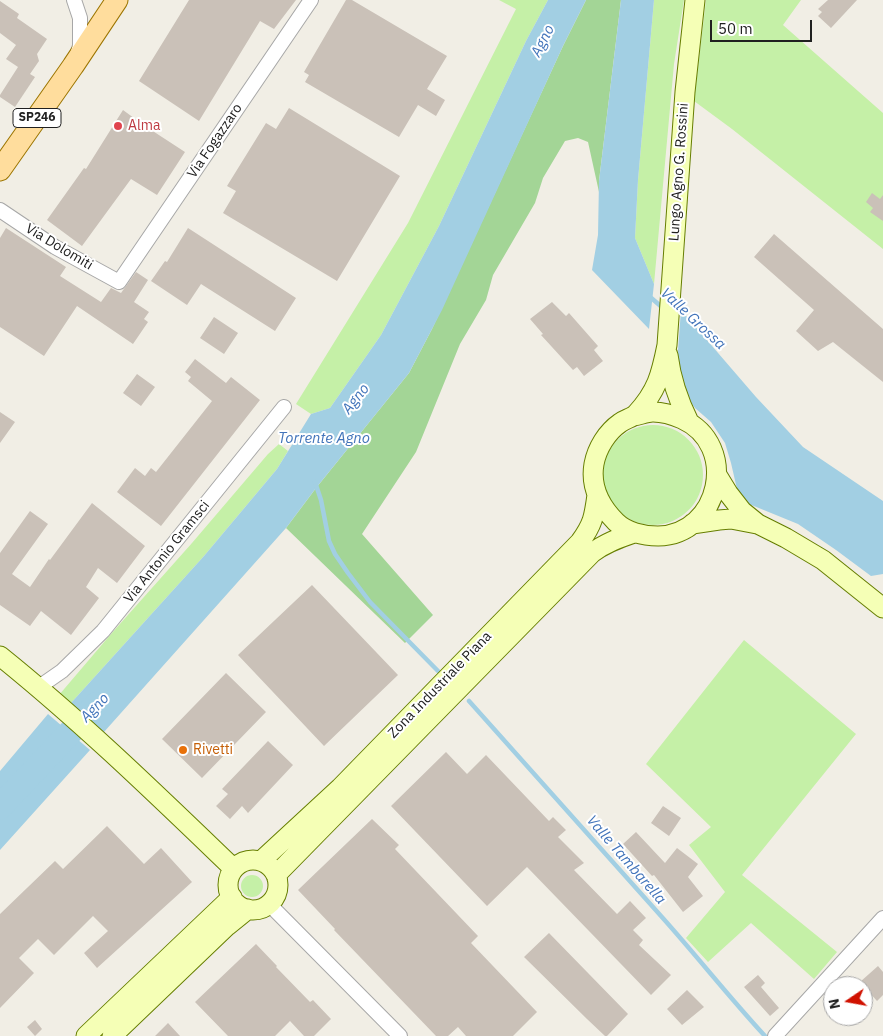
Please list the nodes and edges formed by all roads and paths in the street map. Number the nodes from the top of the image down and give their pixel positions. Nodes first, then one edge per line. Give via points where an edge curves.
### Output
1 (311, 0) edge
2 (695, 0) edge
3 (75, 4) edge
4 (110, 6) edge
5 (76, 61) junction
6 (0, 170) edge
7 (0, 210) edge
8 (119, 282) joint
9 (667, 345) junction
10 (284, 407) dead end
11 (634, 416) junction
12 (689, 422) junction
13 (717, 475) junction
14 (597, 495) junction
15 (692, 524) junction
16 (758, 524) junction
17 (634, 533) junction
18 (883, 608) edge
19 (0, 656) edge
20 (45, 693) junction
21 (261, 862) junction
22 (234, 870) junction
23 (276, 875) junction
24 (232, 897) junction
25 (269, 904) junction
26 (248, 909) junction
27 (883, 918) edge
28 (86, 1036) edge
29 (112, 1036) edge
30 (400, 1036) edge
31 (775, 1036) edge

1 - 8 street, Via Fogazzaro
2 - 9 main road, Lungo Agno G. Rossini via 685,92
3 - 4 street via 85,13
3 - 5 street via 80,18 80,46
4 - 5 main road, SP246
5 - 6 main road, SP246
7 - 8 street, Via Dolomiti via 55,247
9 - 11 main road via 656,388
9 - 12 main road via 675,390
10 - 20 street, Via Antonio Gramsci via 103,631 62,671
11 - 12 main road, Zona Industriale Piana via 653,412
11 - 14 main road, Zona Industriale Piana via 620,423 599,448 594,463
12 - 13 main road, Zona Industriale Piana via 710,445
13 - 15 main road, Zona Industriale Piana via 716,489 710,502 703,515
13 - 16 main road via 742,512
14 - 17 main road, Zona Industriale Piana via 605,511
14 - 21 main road, Zona Industriale Piana via 594,518 580,542 340,788
15 - 16 main road via 719,520
15 - 17 main road, Zona Industriale Piana via 664,536
16 - 18 main road via 822,560
17 - 23 main road, Zona Industriale Piana via 592,553
19 - 20 main road
20 - 22 main road via 117,757
21 - 22 main road via 245,862
21 - 23 main road
22 - 24 main road via 229,884
23 - 25 main road via 277,891
24 - 26 main road
24 - 28 main road
25 - 26 main road
25 - 30 street
26 - 29 main road
27 - 31 street

